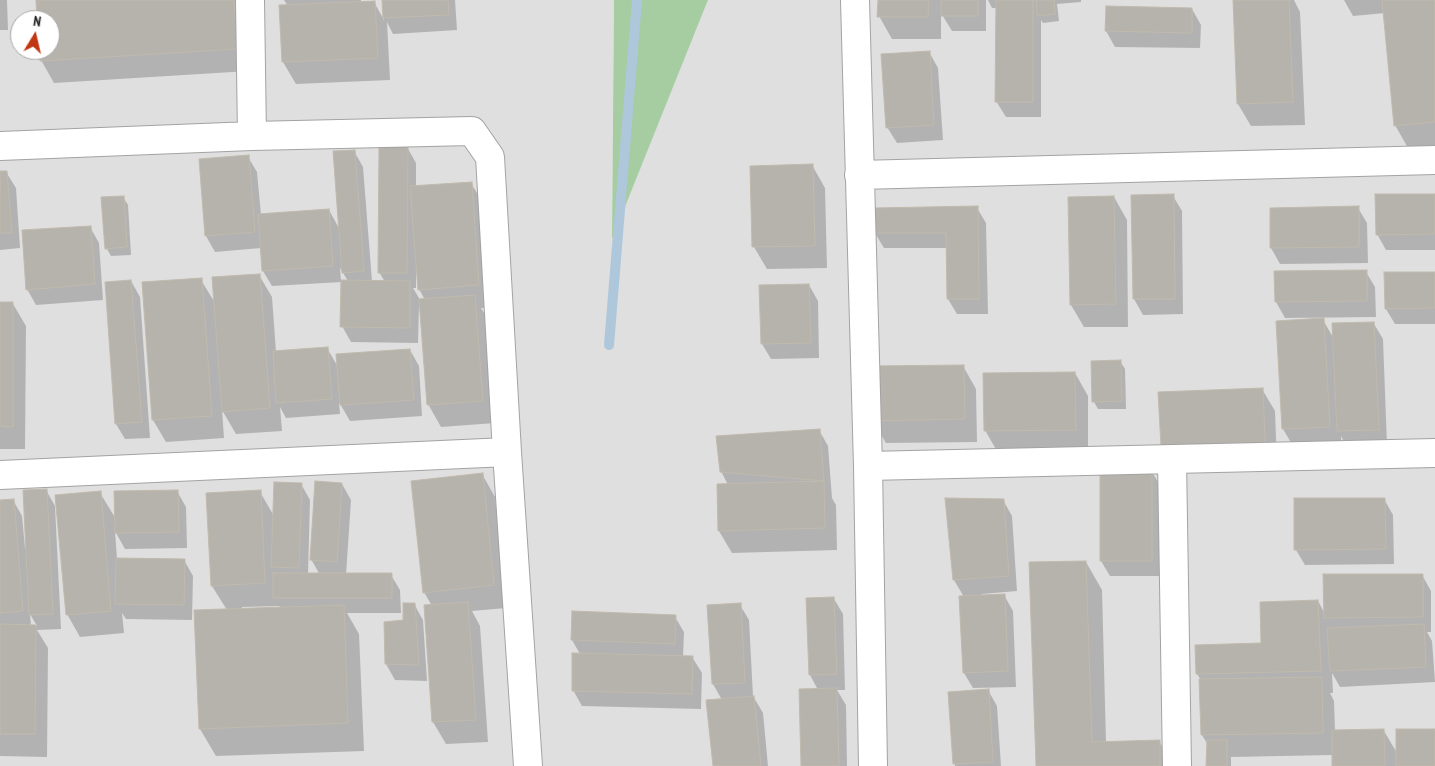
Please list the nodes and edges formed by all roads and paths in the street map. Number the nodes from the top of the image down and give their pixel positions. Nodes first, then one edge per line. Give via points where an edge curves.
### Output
1 (250, 0) edge
2 (855, 0) edge
3 (252, 136) junction
4 (0, 146) edge
5 (1435, 160) edge
6 (859, 175) junction
7 (507, 452) junction
8 (1435, 453) edge
9 (1172, 460) junction
10 (868, 466) junction
11 (0, 475) edge
12 (528, 766) edge
13 (872, 766) edge
14 (1177, 766) edge

1 - 3 street
2 - 6 street
3 - 4 street
3 - 7 street via 472,131 490,157
5 - 6 street
6 - 10 street
7 - 11 street
7 - 12 street
8 - 9 street
9 - 10 street
9 - 14 street
10 - 13 street

